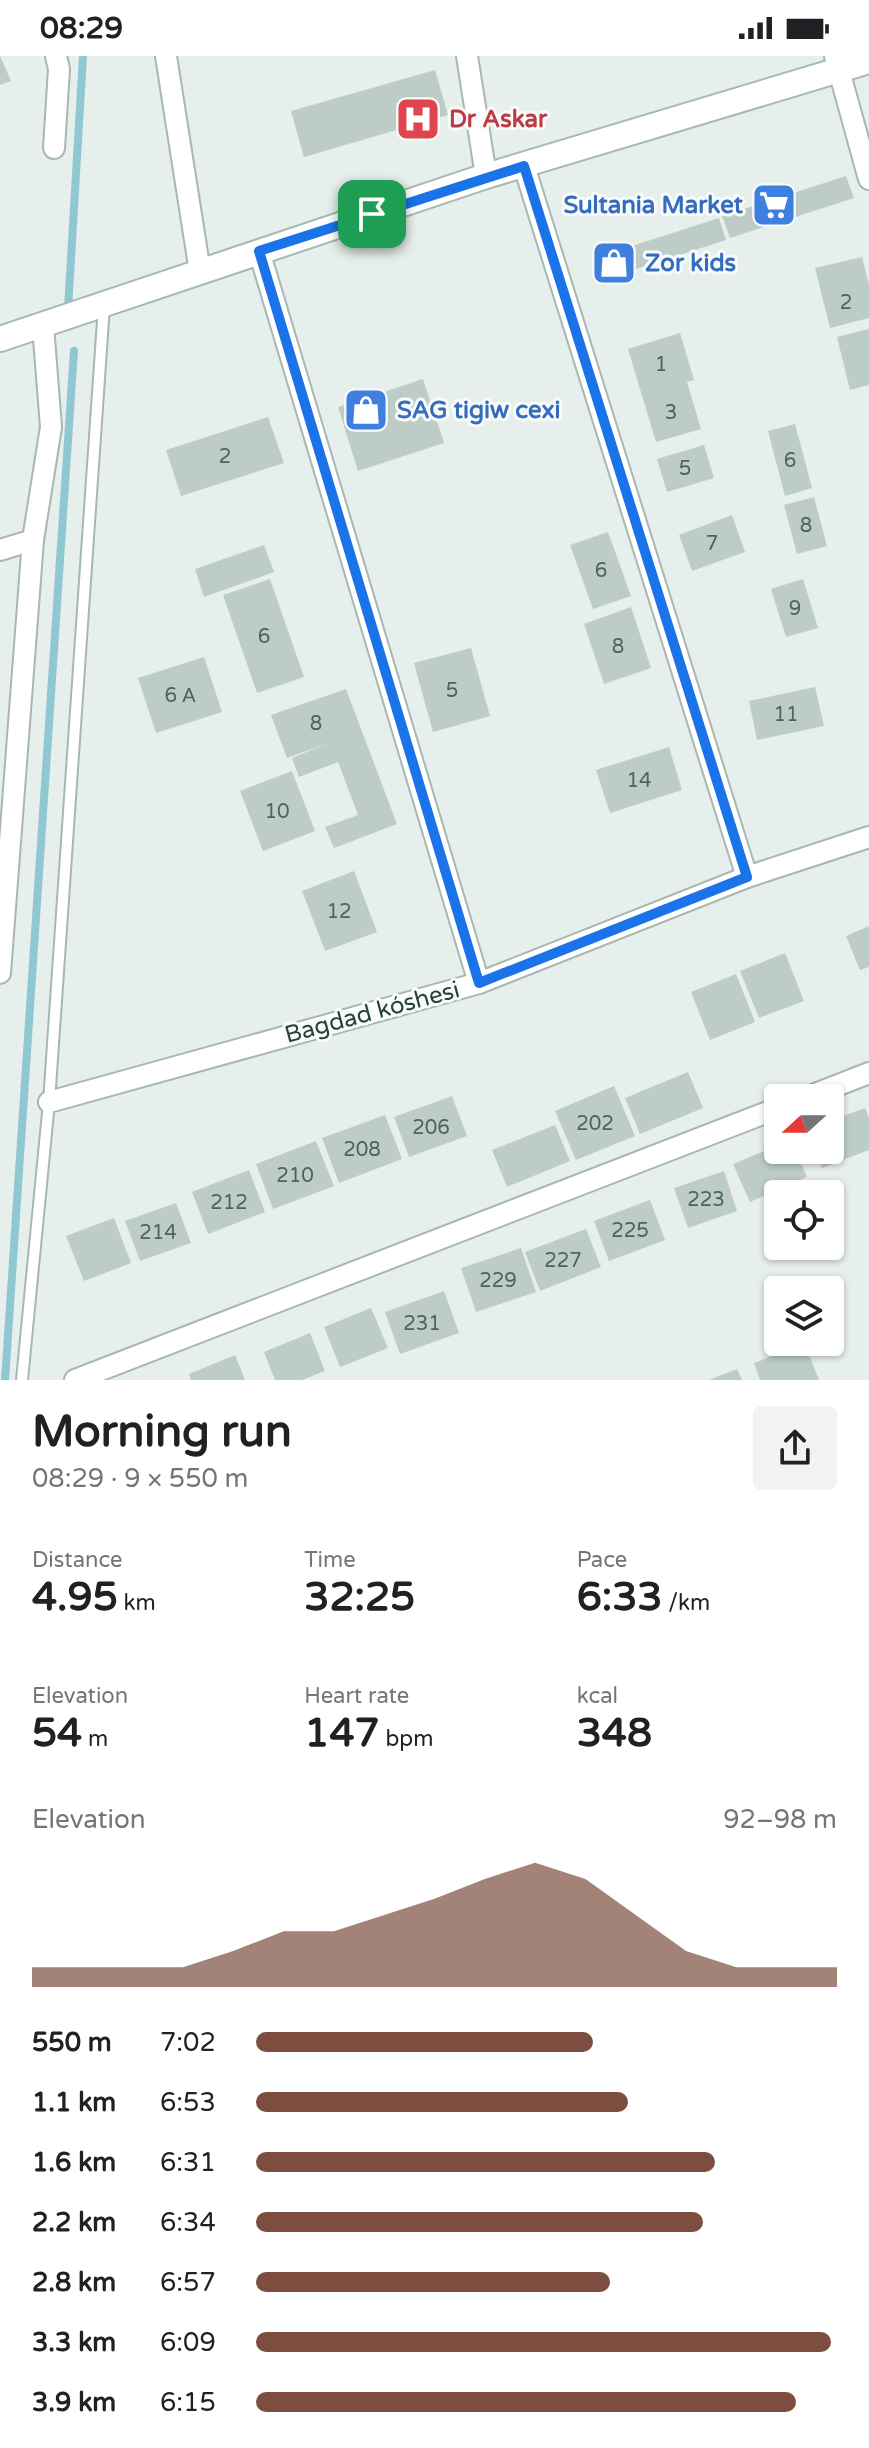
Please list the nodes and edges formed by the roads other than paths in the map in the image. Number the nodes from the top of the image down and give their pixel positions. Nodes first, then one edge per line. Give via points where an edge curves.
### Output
1 (56, 56) edge
2 (166, 56) edge
3 (467, 56) edge
4 (869, 61) edge
5 (836, 63) edge
6 (54, 148) dead end
7 (524, 166) junction
8 (486, 176) junction
9 (869, 179) edge
10 (259, 251) junction
11 (200, 272) junction
12 (104, 306) junction
13 (43, 326) junction
14 (0, 339) edge
15 (33, 540) junction
16 (0, 550) edge
17 (869, 837) edge
18 (747, 877) junction
19 (1, 937) edge
20 (0, 973) edge
21 (479, 983) junction
22 (869, 1073) edge
23 (841, 1084) edge
24 (49, 1102) junction
25 (764, 1113) edge
26 (22, 1380) edge
27 (75, 1380) edge

1 - 6 street
2 - 11 street
3 - 8 street
4 - 5 main road
5 - 7 main road
5 - 9 street
7 - 8 main road
7 - 18 street
8 - 10 main road
10 - 11 main road
10 - 21 street
11 - 12 main road
12 - 13 main road
12 - 24 lane
13 - 14 main road
13 - 15 street via 51,427
15 - 16 street
15 - 19 street
17 - 18 street, Bagdad kóshesi
18 - 21 street, Bagdad kóshesi
19 - 20 street
21 - 24 street, Bagdad kóshesi
22 - 23 street
24 - 26 lane
25 - 27 street

